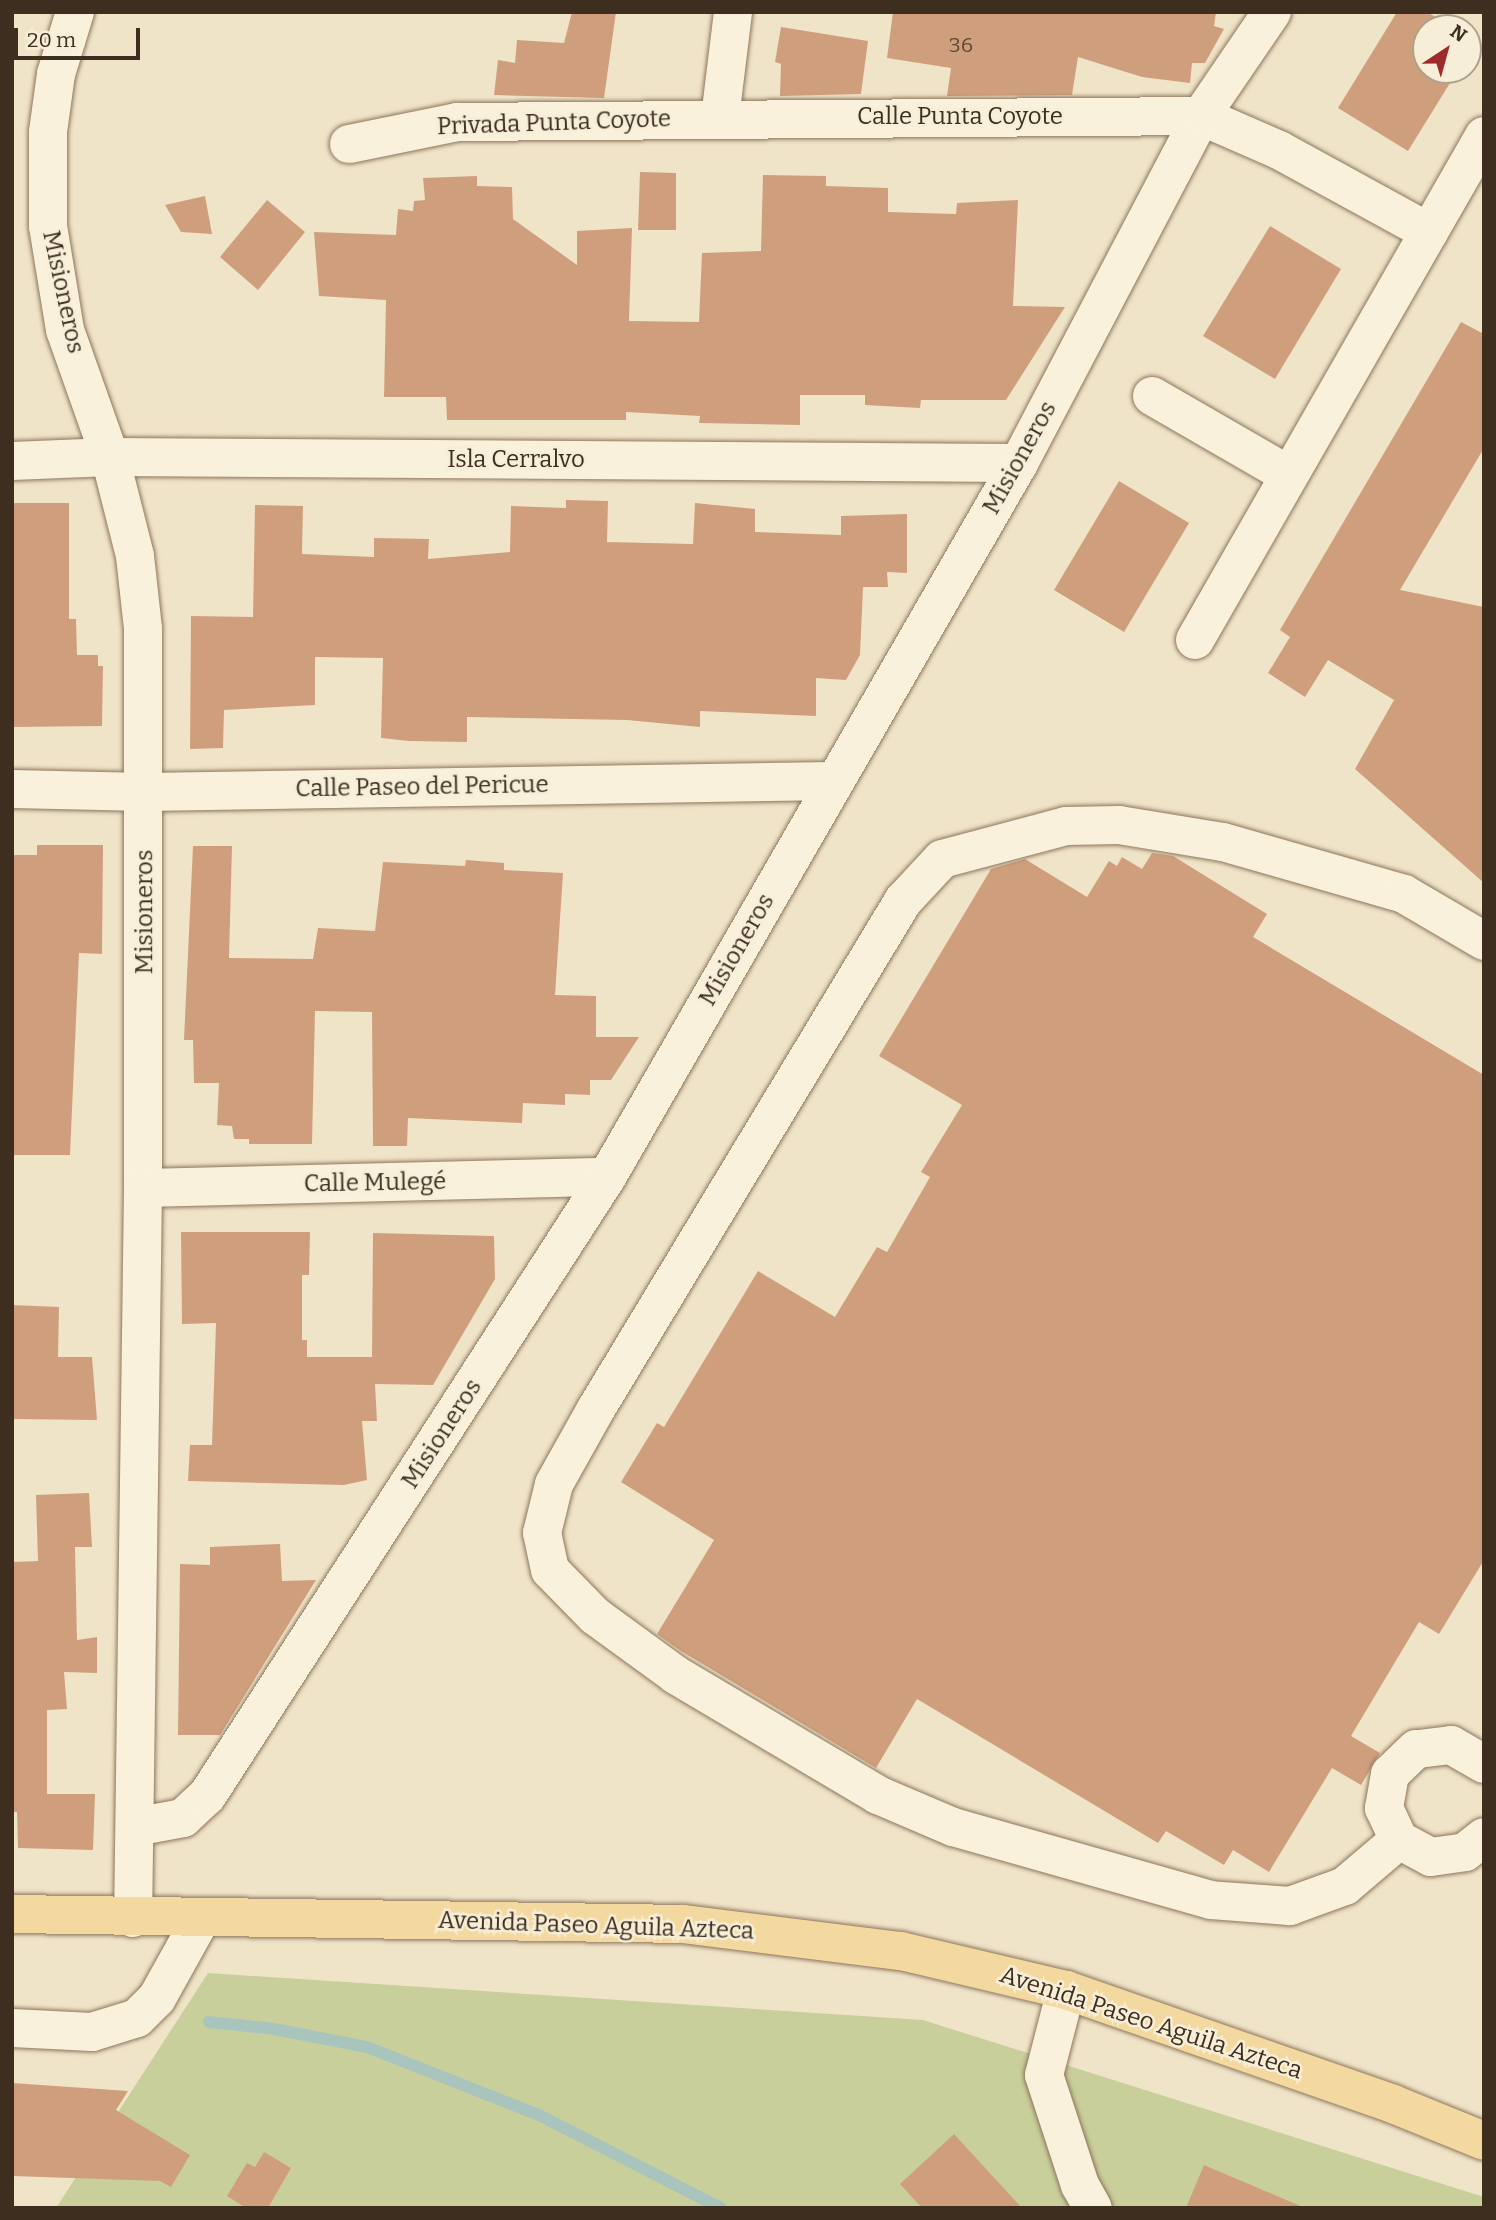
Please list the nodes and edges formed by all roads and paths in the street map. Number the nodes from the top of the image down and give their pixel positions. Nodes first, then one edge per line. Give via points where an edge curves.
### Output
1 (75, 12) edge
2 (733, 12) edge
3 (1272, 12) edge
4 (1200, 116) junction
5 (720, 118) junction
6 (1484, 136) edge
7 (349, 144) dead end
8 (1429, 232) junction
9 (1152, 396) dead end
10 (110, 457) junction
11 (12, 461) edge
12 (1019, 463) junction
13 (1289, 475) junction
14 (1195, 639) dead end
15 (832, 781) junction
16 (12, 789) edge
17 (145, 792) junction
18 (1484, 940) edge
19 (607, 1177) junction
20 (143, 1188) junction
21 (1478, 1746) edge
22 (135, 1827) junction
23 (1399, 1840) junction
24 (1483, 1841) edge
25 (12, 1914) edge
26 (133, 1919) junction
27 (201, 1919) junction
28 (1066, 1990) junction
29 (12, 2028) edge
30 (1484, 2141) edge
31 (1093, 2208) edge

1 - 10 street, Misioneros via 56,74 48,132 48,226 65,330
2 - 5 street
3 - 4 street, Misioneros
4 - 5 street, Calle Punta Coyote
4 - 8 street via 1290,156
4 - 12 street, Misioneros
5 - 7 street, Privada Punta Coyote via 457,122
6 - 8 street
8 - 13 street
9 - 13 street
10 - 11 street, Isla Cerralvo
10 - 12 street, Isla Cerralvo
10 - 17 street, Misioneros via 135,556 143,629
12 - 15 street, Misioneros
13 - 14 street
15 - 17 street, Calle Paseo del Pericue
15 - 19 street, Misioneros
16 - 17 street, Calle Paseo del Pericue
17 - 20 street, Misioneros
18 - 23 street via 1404,894 1223,842 1119,825 1066,826 942,859 903,901 596,1409 554,1484 542,1533 550,1570 595,1616 666,1667 878,1795 953,1827 1211,1900 1290,1906 1345,1886
19 - 20 street, Calle Mulegé
19 - 22 street, Misioneros via 207,1796 183,1818
20 - 22 street, Misioneros
21 - 23 street via 1433,1744 1401,1759 1384,1790 1389,1825
22 - 26 street, Misioneros
23 - 24 street via 1431,1857 1465,1852
25 - 26 main road, Avenida Paseo Aguila Azteca
26 - 27 main road, Avenida Paseo Aguila Azteca
27 - 28 main road, Avenida Paseo Aguila Azteca via 697,1925 901,1951
27 - 29 street via 157,1998 137,2018 92,2032
28 - 30 main road, Avenida Paseo Aguila Azteca via 1393,2104
28 - 31 street via 1044,2075 1080,2185

